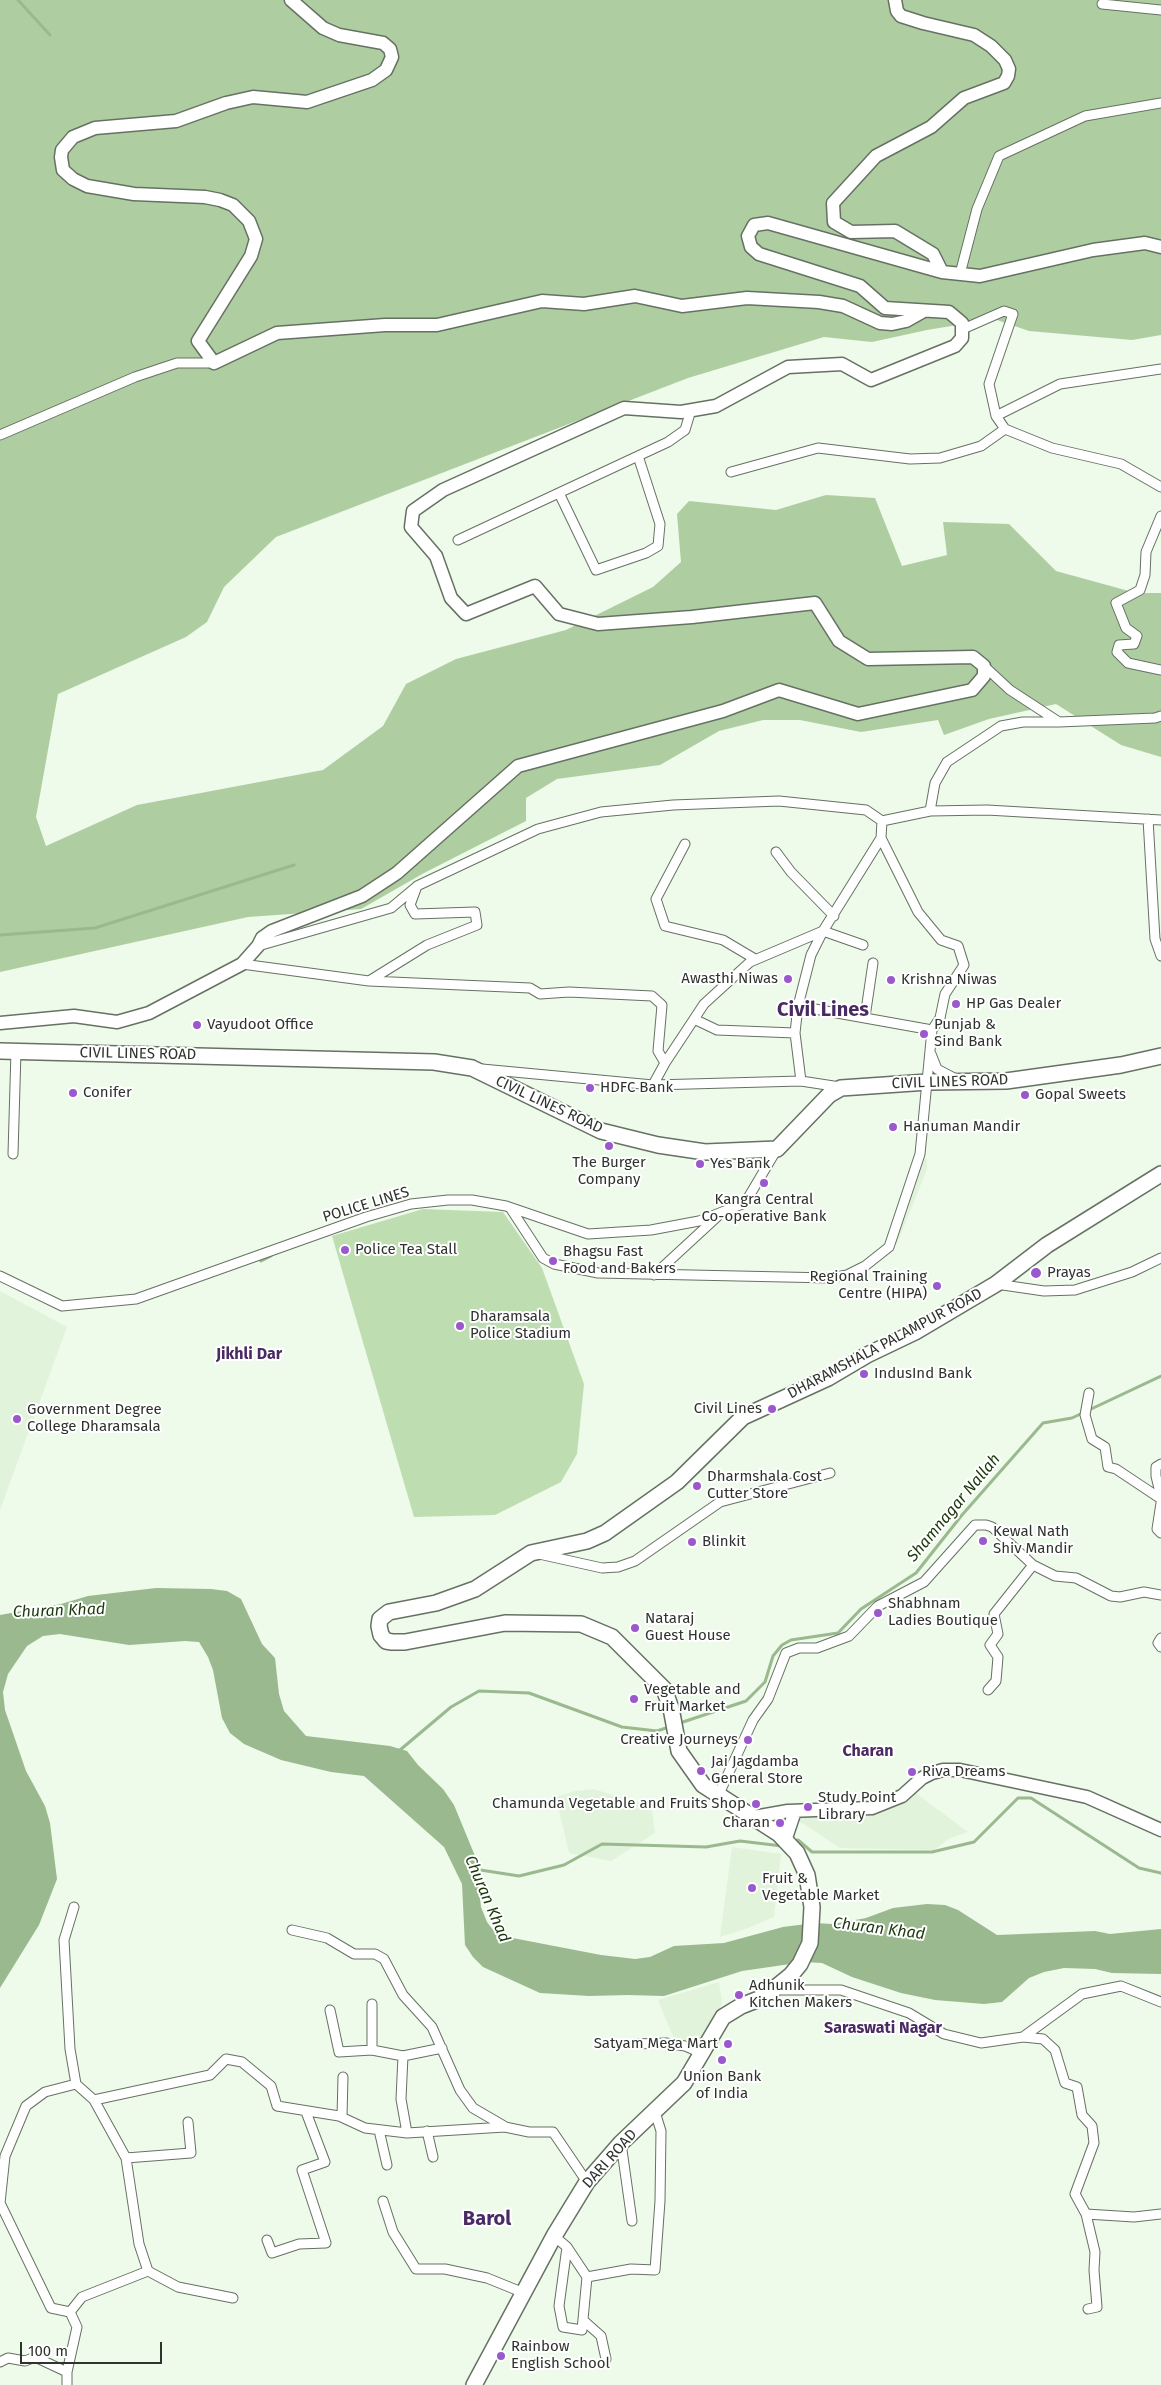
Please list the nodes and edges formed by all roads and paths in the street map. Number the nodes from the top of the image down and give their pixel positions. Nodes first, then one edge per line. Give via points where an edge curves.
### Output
1 (291, 0) edge
2 (895, 0) edge
3 (1155, 0) edge
4 (1102, 4) dead end
5 (1160, 12) edge
6 (1161, 103) edge
7 (1161, 247) edge
8 (942, 272) junction
9 (960, 274) junction
10 (923, 312) junction
11 (963, 329) junction
12 (214, 363) junction
13 (1161, 369) edge
14 (691, 410) junction
15 (996, 416) junction
16 (1005, 429) junction
17 (0, 435) edge
18 (638, 456) junction
19 (731, 472) dead end
20 (1161, 487) edge
21 (559, 493) junction
22 (1161, 516) edge
23 (458, 540) dead end
24 (984, 666) junction
25 (1161, 670) edge
26 (1161, 716) edge
27 (1059, 722) junction
28 (930, 812) junction
29 (1148, 819) junction
30 (1161, 820) edge
31 (882, 821) junction
32 (881, 838) junction
33 (685, 844) dead end
34 (776, 852) dead end
35 (417, 886) junction
36 (834, 916) junction
37 (823, 931) junction
38 (863, 945) dead end
39 (258, 946) junction
40 (1161, 956) edge
41 (755, 960) junction
42 (873, 963) dead end
43 (242, 964) junction
44 (369, 981) junction
45 (798, 1006) junction
46 (865, 1017) junction
47 (694, 1019) junction
48 (0, 1023) edge
49 (932, 1030) junction
50 (795, 1033) junction
51 (0, 1051) edge
52 (16, 1051) junction
53 (930, 1052) junction
54 (1161, 1056) edge
55 (665, 1062) junction
56 (472, 1068) junction
57 (801, 1081) junction
58 (960, 1081) junction
59 (928, 1082) junction
60 (653, 1085) junction
61 (841, 1088) junction
62 (777, 1149) junction
63 (13, 1154) dead end
64 (1161, 1174) edge
65 (511, 1209) junction
66 (721, 1212) junction
67 (1161, 1258) edge
68 (654, 1275) junction
69 (0, 1276) edge
70 (996, 1284) junction
71 (1089, 1393) dead end
72 (1161, 1464) edge
73 (830, 1473) dead end
74 (1161, 1498) edge
75 (1161, 1503) edge
76 (1161, 1533) edge
77 (531, 1552) junction
78 (1032, 1564) junction
79 (1161, 1595) edge
80 (1161, 1638) edge
81 (1161, 1647) edge
82 (988, 1690) dead end
83 (718, 1796) junction
84 (795, 1811) junction
85 (754, 1817) junction
86 (1161, 1830) edge
87 (784, 1840) junction
88 (74, 1906) dead end
89 (292, 1930) dead end
90 (791, 1975) joint
91 (774, 1990) junction
92 (1161, 2002) edge
93 (372, 2004) dead end
94 (330, 2010) dead end
95 (1023, 2037) junction
96 (635, 2044) dead end
97 (442, 2048) junction
98 (372, 2050) junction
99 (701, 2053) junction
100 (403, 2056) junction
101 (343, 2078) dead end
102 (76, 2084) junction
103 (94, 2100) junction
104 (306, 2112) junction
105 (655, 2112) junction
106 (342, 2118) junction
107 (188, 2122) dead end
108 (506, 2127) junction
109 (379, 2130) junction
110 (427, 2132) junction
111 (407, 2133) junction
112 (621, 2143) junction
113 (433, 2157) dead end
114 (126, 2158) junction
115 (387, 2165) dead end
116 (586, 2182) junction
117 (383, 2201) dead end
118 (1086, 2214) junction
119 (1161, 2214) edge
120 (632, 2221) dead end
121 (554, 2236) junction
122 (267, 2240) dead end
123 (567, 2247) junction
124 (148, 2271) junction
125 (587, 2277) junction
126 (524, 2293) junction
127 (233, 2298) dead end
128 (1088, 2309) dead end
129 (70, 2312) junction
130 (583, 2320) junction
131 (606, 2359) dead end
132 (0, 2362) edge
133 (67, 2372) junction
134 (67, 2385) edge
135 (474, 2385) edge

1 - 12 street via 323,28 339,35 384,43 392,57 386,70 372,80 307,102 253,97 226,102 176,121 96,128 72,137 62,150 64,170 87,186 134,194 220,200 233,205 249,221 256,239 251,256 198,341
2 - 8 street via 896,11 901,16 974,35 991,46 1009,69 1004,83 964,98 931,127 876,156 833,203 834,222 851,232 895,231 933,254
3 - 5 street
4 - 5 street
6 - 9 street via 1085,116 999,156 977,209
7 - 9 street via 1145,243 1093,250 980,276
8 - 9 street
8 - 10 street via 768,223 754,225 749,232 752,247 764,257 855,284 885,308
10 - 11 street via 949,312 959,319
10 - 12 street via 892,324 880,323 843,306 819,302 747,298 682,306 635,296 584,304 542,301 437,326 385,325 277,333
11 - 14 street via 962,338 955,346 872,380 842,364 788,367 716,406
11 - 15 street via 1004,312 1013,314 989,384
12 - 17 street via 177,362
13 - 15 street via 1060,384
14 - 18 street via 685,430
14 - 24 street via 624,408 443,490 413,511 411,527 436,556 451,598 466,614 535,586 559,614 598,624 815,603 839,641 868,659 973,657
15 - 16 street
16 - 19 street via 981,446 940,458 910,459 818,448
16 - 20 street via 1052,448 1122,464
18 - 21 street
18 - 21 street via 660,524 658,546 646,553 596,570
21 - 23 street
22 - 25 street via 1146,552 1145,575 1140,590 1116,603 1126,628 1137,636 1134,644 1119,645 1117,652 1128,663
24 - 27 street via 1010,690
24 - 39 street via 984,676 972,690 858,714 779,690 723,711 518,766 397,873 362,896 272,931 262,938
26 - 27 street
27 - 28 street via 1000,726 947,762 935,783
28 - 29 street via 987,810
28 - 31 street
29 - 30 street
29 - 40 street via 1155,939
31 - 32 street
31 - 35 street via 866,810 779,801 673,805 601,812 538,828
32 - 36 street
32 - 49 street via 918,912 941,940 958,946 964,965 945,994 940,1018
33 - 41 street via 656,900 665,926 723,940
34 - 36 street
35 - 39 street via 391,908
35 - 44 street via 410,905 416,914 474,912 477,926 427,945
36 - 37 street
37 - 38 street
37 - 41 street
37 - 45 street via 811,956
39 - 43 street
41 - 47 street via 704,1004
42 - 46 street
43 - 44 street
43 - 48 street via 149,1013 117,1022 74,1016
44 - 55 street via 530,988 540,994 569,992 652,996 662,1005 658,1051
45 - 46 street
45 - 50 street
46 - 49 street
47 - 50 street via 717,1030
47 - 55 street
49 - 53 street
50 - 57 street
51 - 52 main road, CIVIL LINES ROAD
52 - 56 main road, CIVIL LINES ROAD via 434,1062
52 - 63 street
53 - 58 street via 937,1068
53 - 59 street
54 - 58 main road, CIVIL LINES ROAD via 1059,1075
55 - 60 street
56 - 60 street
56 - 62 main road, CIVIL LINES ROAD via 601,1131 705,1152
57 - 60 street
57 - 61 street
58 - 59 main road, CIVIL LINES ROAD
59 - 61 main road, CIVIL LINES ROAD
59 - 68 street via 920,1154 889,1247 865,1266 848,1275 831,1278
61 - 62 main road via 829,1095
62 - 66 street, POLICE LINES via 745,1203
64 - 70 main road, DHARAMSHALA PALAMPUR ROAD via 1048,1244
65 - 66 street, POLICE LINES via 598,1235 699,1221
65 - 68 street via 543,1258 554,1264 598,1273
65 - 69 street, POLICE LINES via 472,1200 411,1204 366,1216 136,1299 62,1306
66 - 68 street
67 - 70 street via 1132,1272 1076,1290 1044,1291
70 - 77 main road, DHARAMSHALA PALAMPUR ROAD via 828,1378 743,1417 677,1482 605,1532 587,1541
71 - 74 street via 1085,1415 1092,1439 1105,1447 1108,1467
72 - 74 street via 1156,1467 1156,1476
73 - 77 street via 720,1502 635,1561 618,1567 602,1568
75 - 76 street via 1157,1529
77 - 83 main road, DHARAMSHALA PALAMPUR ROAD via 475,1589 436,1603 385,1614 379,1622 381,1635 386,1642 406,1642 505,1623 589,1626 612,1637 659,1683 668,1696 680,1752 703,1785
78 - 79 street via 1055,1576 1082,1580 1111,1596 1144,1592
78 - 82 street via 994,1614 998,1634 990,1645 998,1657 996,1681
78 - 83 street via 992,1527 975,1525 924,1582 878,1606 849,1636 817,1648 799,1648 786,1654 768,1700 753,1720
80 - 81 street via 1158,1643
83 - 85 main road, DHARAMSHALA PALAMPUR ROAD
84 - 85 street
84 - 86 street via 872,1808 902,1796 922,1778 943,1770 960,1770 1087,1797
84 - 87 street
85 - 87 main road, DHARAMSHALA PALAMPUR ROAD
87 - 90 main road, DHARAMSHALA PALAMPUR ROAD via 797,1853 807,1874 812,1907 810,1943
88 - 102 street via 64,1940 70,2049
89 - 97 street via 327,1938 354,1954 375,1954 384,1959 404,1995 432,2027
90 - 91 main road, DARI ROAD
91 - 95 street via 841,1990 909,2014 944,2034 981,2043
91 - 99 main road, DARI ROAD via 729,2012 716,2025
92 - 95 street via 1122,1986 1082,1994
93 - 98 street
94 - 98 street via 339,2052
95 - 118 street via 1043,2039 1055,2050 1065,2083 1077,2087 1082,2116 1092,2126 1094,2143 1075,2194
96 - 99 street via 666,2043
97 - 100 street
97 - 108 street via 460,2090 473,2108
98 - 100 street
99 - 105 main road, DARI ROAD via 684,2083
100 - 111 street via 401,2099
101 - 106 street
102 - 103 street
102 - 129 street via 45,2092 26,2106 5,2156 0,2203 51,2308
103 - 104 street via 210,2075 226,2059 242,2062 271,2086 277,2106
103 - 114 street
104 - 106 street
104 - 122 street via 326,2162 302,2170 326,2244 299,2244 272,2253
105 - 112 main road, DARI ROAD
105 - 125 street via 661,2131 655,2270 631,2269
106 - 109 street
107 - 114 street via 191,2153
108 - 110 street
108 - 116 street via 529,2132 553,2132
109 - 111 street
109 - 115 street
110 - 111 street
110 - 113 street
112 - 116 main road, DARI ROAD
112 - 120 street
114 - 124 street via 139,2244
116 - 121 main road, DARI ROAD
117 - 126 street via 393,2232 416,2269 445,2270 487,2278
118 - 119 street via 1134,2217
118 - 128 street via 1095,2252 1097,2306
121 - 123 street
121 - 126 main road, DARI ROAD
123 - 125 street
123 - 130 street via 559,2306 563,2327 582,2330
124 - 127 street via 178,2287
124 - 129 street via 82,2297
125 - 130 street
126 - 135 main road, DARI ROAD
129 - 133 street via 77,2327
130 - 131 street via 601,2336
132 - 133 street via 8,2358 25,2361 34,2357
133 - 134 street

